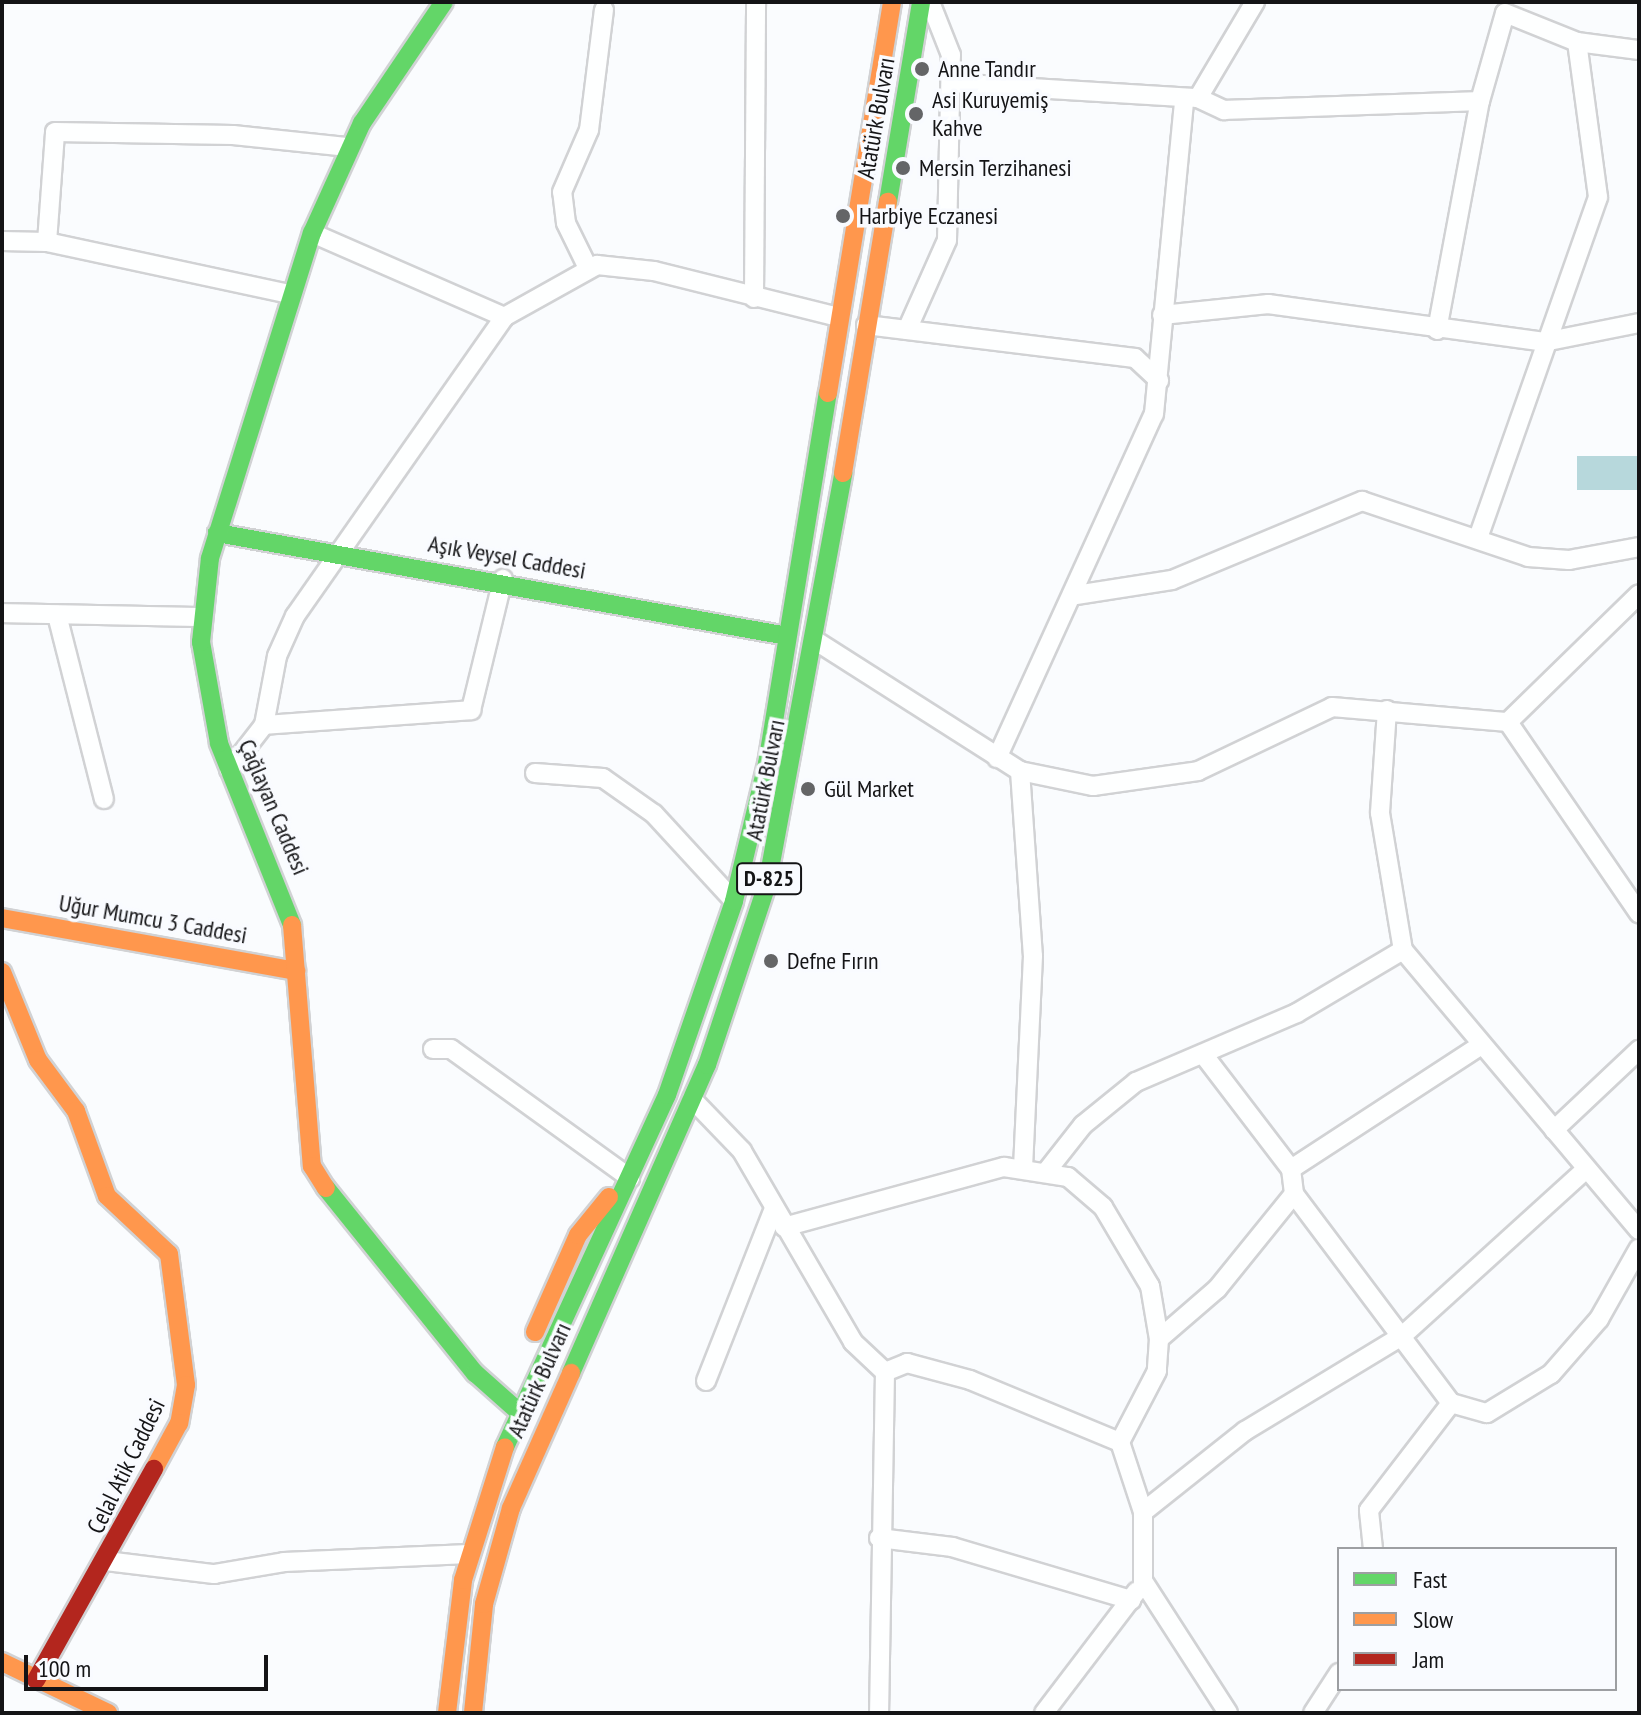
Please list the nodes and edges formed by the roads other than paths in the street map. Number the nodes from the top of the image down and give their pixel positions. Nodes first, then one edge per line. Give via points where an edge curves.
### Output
1 (444, 2) edge
2 (756, 2) edge
3 (892, 2) edge
4 (921, 2) edge
5 (930, 2) edge
6 (1255, 2) edge
7 (604, 10) dead end
8 (1577, 42) junction
9 (1639, 50) edge
10 (951, 83) junction
11 (1191, 100) junction
12 (1480, 101) junction
13 (348, 147) junction
14 (312, 233) junction
15 (2, 241) edge
16 (47, 242) junction
17 (588, 268) junction
18 (290, 294) junction
19 (754, 298) junction
20 (1162, 315) junction
21 (504, 317) junction
22 (839, 317) junction
23 (1639, 323) edge
24 (866, 325) junction
25 (907, 330) junction
26 (1437, 330) junction
27 (1544, 342) junction
28 (1159, 380) junction
29 (217, 533) junction
30 (1478, 538) junction
31 (1639, 547) edge
32 (337, 553) junction
33 (503, 579) junction
34 (1639, 594) edge
35 (1076, 595) junction
36 (2, 613) edge
37 (57, 615) junction
38 (201, 617) junction
39 (787, 636) junction
40 (816, 641) junction
41 (1387, 710) junction
42 (1508, 722) junction
43 (264, 725) junction
44 (997, 758) junction
45 (229, 770) junction
46 (1020, 771) junction
47 (535, 773) dead end
48 (104, 799) dead end
49 (741, 875) junction
50 (768, 881) junction
51 (734, 901) junction
52 (1638, 909) edge
53 (2, 918) edge
54 (1403, 950) junction
55 (296, 971) junction
56 (2, 972) edge
57 (1480, 1046) junction
58 (433, 1049) dead end
59 (1639, 1050) edge
60 (1206, 1058) junction
61 (692, 1099) junction
62 (1554, 1130) junction
63 (1023, 1167) junction
64 (1291, 1169) junction
65 (1586, 1169) junction
66 (1046, 1172) junction
67 (630, 1178) junction
68 (1294, 1194) junction
69 (774, 1208) junction
70 (784, 1227) junction
71 (1639, 1230) edge
72 (1639, 1248) edge
73 (1402, 1336) junction
74 (1159, 1339) junction
75 (885, 1372) junction
76 (706, 1381) dead end
77 (1451, 1403) junction
78 (520, 1413) junction
79 (1120, 1442) junction
80 (1143, 1512) junction
81 (879, 1538) junction
82 (1373, 1547) edge
83 (469, 1554) junction
84 (106, 1561) junction
85 (1143, 1581) junction
86 (1131, 1600) junction
87 (2, 1662) edge
88 (1337, 1676) edge
89 (36, 1680) junction
90 (108, 1713) edge
91 (447, 1713) edge
92 (473, 1713) edge
93 (879, 1713) edge
94 (1044, 1713) edge
95 (1228, 1713) edge
96 (1313, 1713) edge

1 - 13 main road, Çağlayan Caddesi
2 - 19 street
3 - 22 main road, Atatürk Bulvarı / D-825
4 - 24 main road, Atatürk Bulvarı / D-825
5 - 10 street via 951,55
6 - 11 street
7 - 17 street via 589,130 562,192 566,223
8 - 9 street
8 - 12 street via 1505,13
8 - 27 street via 1599,187
10 - 11 street
10 - 25 street via 947,240
11 - 12 street via 1224,110
11 - 20 street
12 - 26 street
13 - 14 main road, Çağlayan Caddesi
13 - 16 street via 233,135 55,132
14 - 18 main road, Çağlayan Caddesi
14 - 21 street
15 - 16 street
16 - 18 street
17 - 19 street via 654,271
17 - 21 street
18 - 29 main road, Çağlayan Caddesi
19 - 22 street
20 - 26 street via 1268,304
20 - 28 street
21 - 32 street
22 - 24 main road
22 - 39 main road, Atatürk Bulvarı / D-825
23 - 27 street
24 - 25 street
24 - 40 main road, Atatürk Bulvarı / D-825
25 - 28 street via 1135,358
26 - 27 street
27 - 30 street
28 - 35 street via 1154,414
29 - 32 main road, Aşık Veysel Caddesi
29 - 38 main road, Çağlayan Caddesi
30 - 31 street via 1528,557 1569,560
30 - 35 street via 1362,501 1172,580
32 - 33 main road, Aşık Veysel Caddesi
32 - 43 street via 277,656
33 - 39 main road, Aşık Veysel Caddesi
33 - 43 street via 471,710
34 - 42 street
35 - 44 street
36 - 37 street
37 - 38 street
37 - 48 street
38 - 45 main road, Çağlayan Caddesi via 212,708
39 - 49 main road, Atatürk Bulvarı / D-825
40 - 44 street
40 - 50 main road, Atatürk Bulvarı / D-825
41 - 42 street
41 - 46 street via 1332,707 1198,771 1093,786
41 - 54 street via 1380,813
42 - 52 street
43 - 45 street
44 - 46 street
45 - 55 main road, Çağlayan Caddesi via 291,907
46 - 63 street via 1033,956
47 - 51 street via 603,778 654,814
49 - 50 main road
49 - 51 main road, Atatürk Bulvarı / D-825
50 - 61 main road, Atatürk Bulvarı / D-825
51 - 67 main road, Atatürk Bulvarı / D-825 via 679,1064
53 - 55 main road, Uğur Mumcu 3 Caddesi
54 - 57 street
54 - 60 street
55 - 78 main road, Çağlayan Caddesi via 304,1121 316,1176 475,1373
56 - 84 main road, Celal Atik Caddesi via 38,1060 76,1111 101,1186 164,1245 174,1269 184,1410
57 - 62 street
57 - 64 street
58 - 67 street via 451,1049
59 - 62 street
60 - 64 street
60 - 66 street via 1136,1082 1083,1125
61 - 69 street via 742,1151
61 - 92 main road, Atatürk Bulvarı / D-825 via 511,1508 484,1604
62 - 65 street
63 - 66 street
63 - 70 street
64 - 68 street
65 - 71 street
65 - 73 street
66 - 74 street via 1068,1177 1103,1207 1150,1286
67 - 78 main road, Atatürk Bulvarı / D-825
68 - 73 street
68 - 74 street via 1217,1289
69 - 70 street
69 - 76 street
70 - 75 street via 853,1342
72 - 77 street via 1599,1319 1551,1374 1487,1413
73 - 77 street
73 - 80 street via 1245,1431
74 - 79 street via 1157,1371
75 - 79 street via 907,1363 970,1380
75 - 81 street
77 - 82 street via 1369,1510
78 - 83 main road, Atatürk Bulvarı / D-825
79 - 80 street
80 - 85 street
81 - 86 street via 952,1547
81 - 93 street
83 - 84 street via 284,1562 214,1574
83 - 91 main road, Atatürk Bulvarı / D-825 via 452,1638
84 - 89 main road, Celal Atik Caddesi
85 - 86 street
85 - 95 street
86 - 94 street
87 - 89 main road
88 - 96 street
89 - 90 main road

